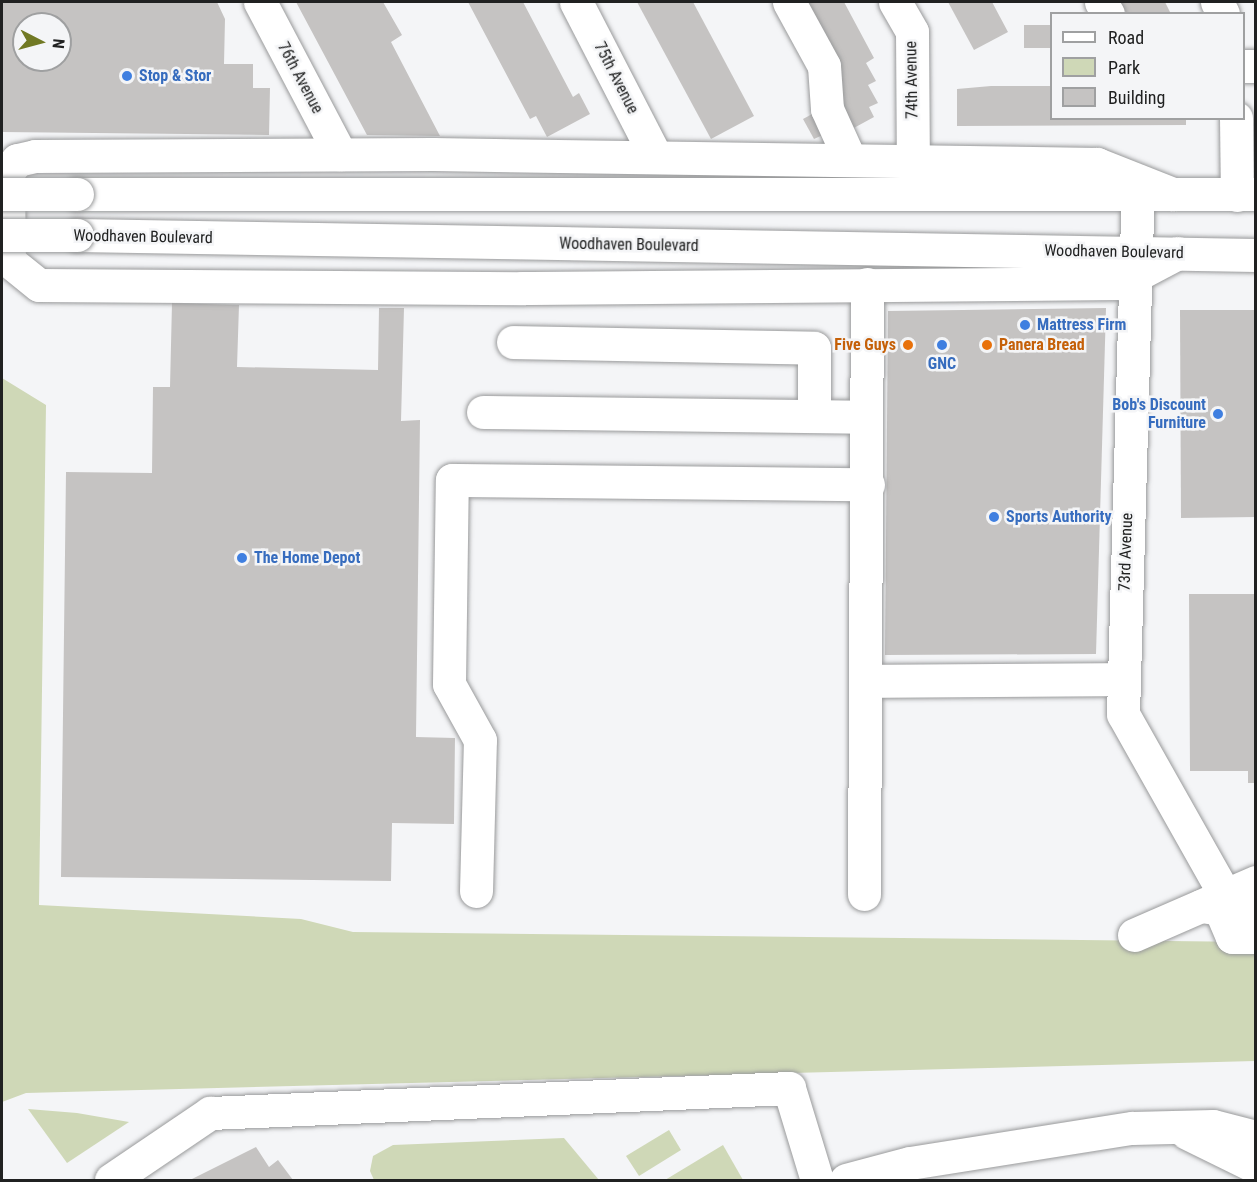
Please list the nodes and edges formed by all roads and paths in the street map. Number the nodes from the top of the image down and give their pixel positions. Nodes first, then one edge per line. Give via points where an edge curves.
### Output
1 (260, 2) edge
2 (576, 2) edge
3 (789, 2) edge
4 (895, 2) edge
5 (1236, 120) edge
6 (340, 154) junction
7 (655, 155) junction
8 (850, 160) junction
9 (913, 162) junction
10 (1138, 188) junction
11 (2, 194) edge
12 (1246, 194) edge
13 (2, 235) edge
14 (1256, 255) edge
15 (1136, 264) junction
16 (867, 284) junction
17 (513, 342) dead end
18 (483, 412) dead end
19 (814, 416) junction
20 (866, 417) junction
21 (868, 484) junction
22 (1122, 679) junction
23 (866, 681) junction
24 (1256, 882) edge
25 (476, 891) dead end
26 (864, 894) dead end
27 (1216, 904) junction
28 (1256, 914) edge
29 (1134, 935) dead end
30 (1256, 937) edge
31 (1168, 1125) junction
32 (1256, 1137) edge
33 (1256, 1167) edge
34 (111, 1180) edge
35 (817, 1180) edge
36 (846, 1180) edge

1 - 6 street, 76th Avenue
2 - 7 street, 75th Avenue
3 - 8 street via 824,66 826,109
4 - 9 street, 74th Avenue via 912,32
5 - 12 street
6 - 7 street
6 - 16 street via 17,160 8,172 9,261 39,285
7 - 8 street
8 - 9 street
9 - 10 street via 1097,164
10 - 11 street, bridge
10 - 12 street via 1177,195
10 - 15 street, 73rd Avenue
13 - 15 street, Woodhaven Boulevard, bridge
14 - 15 street, Woodhaven Boulevard via 1178,253
15 - 16 street via 1121,283
15 - 22 street, 73rd Avenue
16 - 20 street
17 - 19 street via 814,348
18 - 19 street
19 - 20 street
20 - 21 street
21 - 23 street
21 - 25 street via 452,480 449,684 480,740
22 - 23 street
22 - 27 street, 73rd Avenue via 1123,714 1134,739 1190,826
23 - 26 street
24 - 27 street
27 - 28 street
27 - 29 street
27 - 30 street, 73rd Avenue via 1232,937
31 - 32 street via 1213,1126
31 - 33 street
31 - 36 street via 910,1163
34 - 35 street via 210,1113 789,1088

